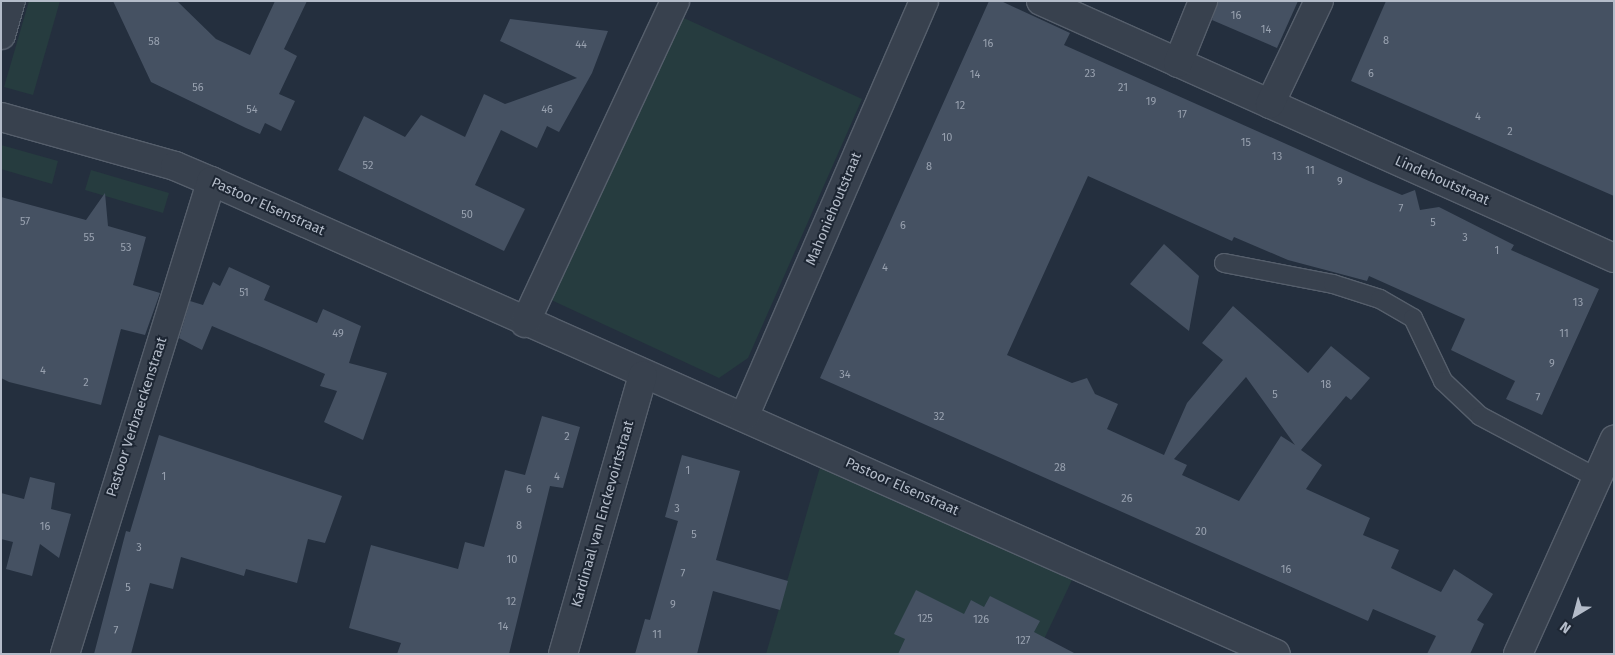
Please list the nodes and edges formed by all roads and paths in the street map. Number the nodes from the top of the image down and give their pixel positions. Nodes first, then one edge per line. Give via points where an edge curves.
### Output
1 (11, 1) edge
2 (675, 1) edge
3 (924, 1) edge
4 (1041, 1) edge
5 (1203, 1) edge
6 (1320, 1) edge
7 (1, 35) edge
8 (1178, 63) junction
9 (1270, 104) junction
10 (1, 117) edge
11 (211, 181) junction
12 (1614, 258) edge
13 (1224, 263) dead end
14 (525, 323) junction
15 (643, 375) junction
16 (744, 417) junction
17 (1614, 440) edge
18 (1597, 478) junction
19 (64, 654) edge
20 (563, 654) edge
21 (1276, 654) edge
22 (1518, 654) edge

1 - 7 street
2 - 14 street
3 - 16 street, Mahoniehoutstraat
4 - 8 street, Lindehoutstraat
5 - 8 street
6 - 9 street
8 - 9 street, Lindehoutstraat
9 - 12 street, Lindehoutstraat
10 - 11 street, Pastoor Elsenstraat via 175,166
11 - 14 street, Pastoor Elsenstraat
11 - 19 street, Pastoor Verbraeckenstraat
13 - 18 lane via 1334,284 1380,299 1413,318 1443,381 1480,416
14 - 15 street, Pastoor Elsenstraat
15 - 16 street, Pastoor Elsenstraat
15 - 20 street, Kardinaal van Enckevoirtstraat
16 - 21 street, Pastoor Elsenstraat
17 - 18 street
18 - 22 street

